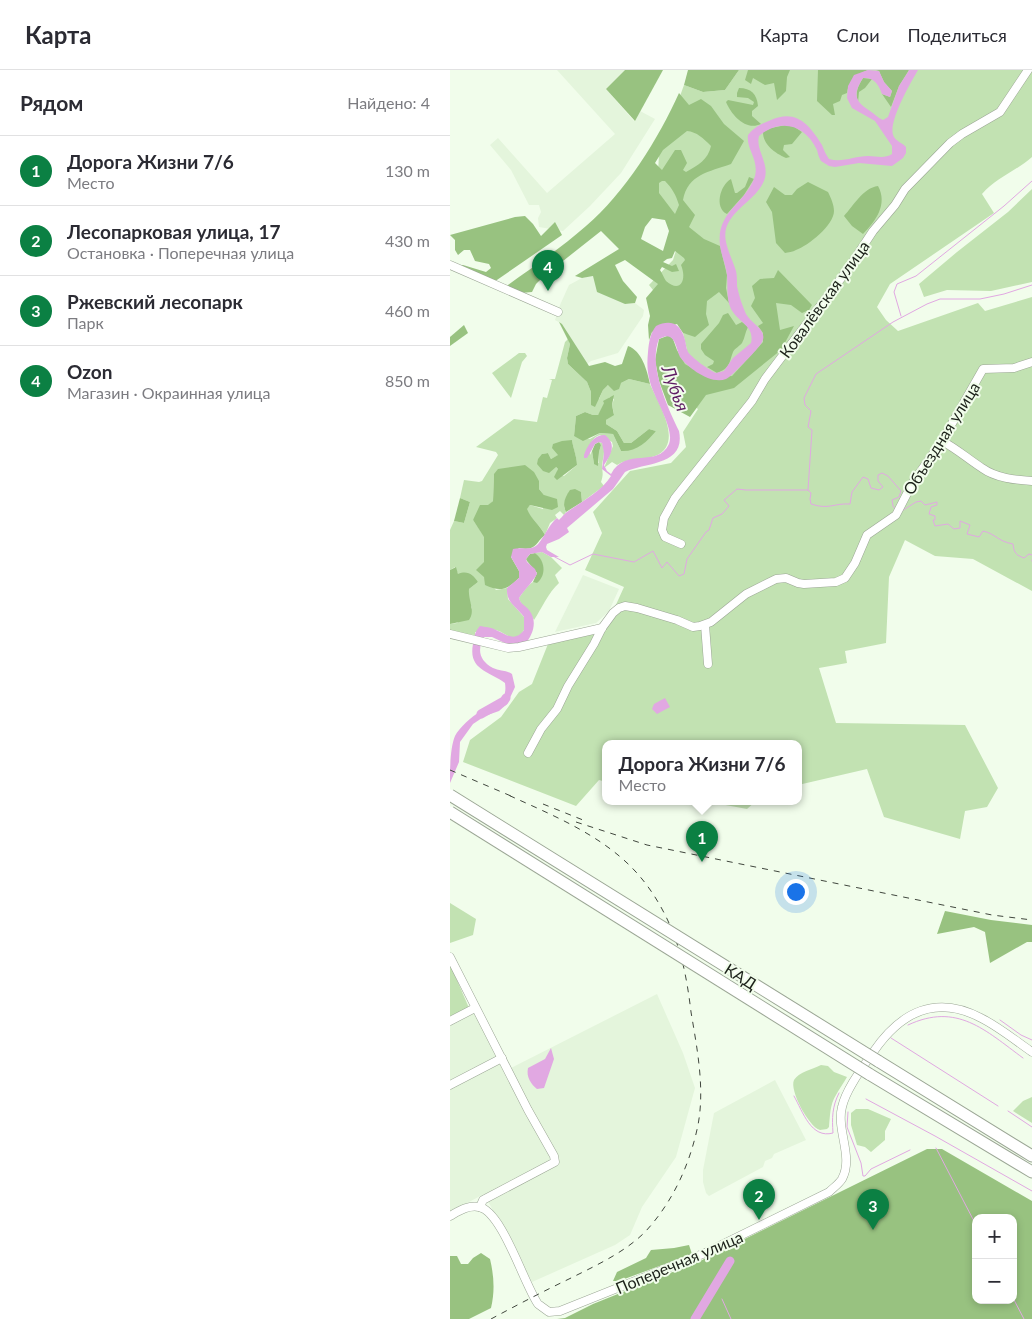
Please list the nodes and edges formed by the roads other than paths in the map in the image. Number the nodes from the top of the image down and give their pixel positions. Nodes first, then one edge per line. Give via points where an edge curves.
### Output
1 (1028, 70) edge
2 (450, 265) edge
3 (558, 312) dead end
4 (1032, 362) edge
5 (942, 441) junction
6 (1032, 481) edge
7 (681, 544) dead end
8 (706, 625) junction
9 (602, 628) junction
10 (450, 634) edge
11 (708, 664) dead end
12 (528, 753) dead end
13 (450, 795) edge
14 (450, 812) edge
15 (450, 957) edge
16 (475, 1008) junction
17 (450, 1021) edge
18 (1032, 1052) edge
19 (502, 1058) junction
20 (450, 1085) edge
21 (1032, 1156) edge
22 (1032, 1172) edge
23 (480, 1207) junction
24 (450, 1216) edge

1 - 7 street, Ковалёвская улица via 1000,112 956,138 906,189 752,401 675,498 664,518 662,530 665,538
2 - 3 street
4 - 5 street, Объездная улица via 1014,368 983,369
5 - 6 street via 994,474
5 - 8 street, Объездная улица via 913,482 896,515 867,535 855,563 844,578 836,582 804,584 786,578 776,579 746,594
8 - 9 street via 693,626 626,606 613,613
8 - 11 street
9 - 10 street via 508,648
9 - 12 street via 557,709
13 - 21 highway, КАД, bridge
14 - 22 highway, КАД, bridge
15 - 16 street
16 - 17 street
16 - 19 street
18 - 23 street, Поперечная улица via 984,1019 962,1010 934,1008 904,1018 880,1042 844,1100 840,1117 845,1169 842,1179 829,1192 705,1253 560,1311 548,1312 538,1304 494,1218
19 - 20 street
19 - 23 street via 556,1162 483,1200
23 - 24 street via 466,1208

